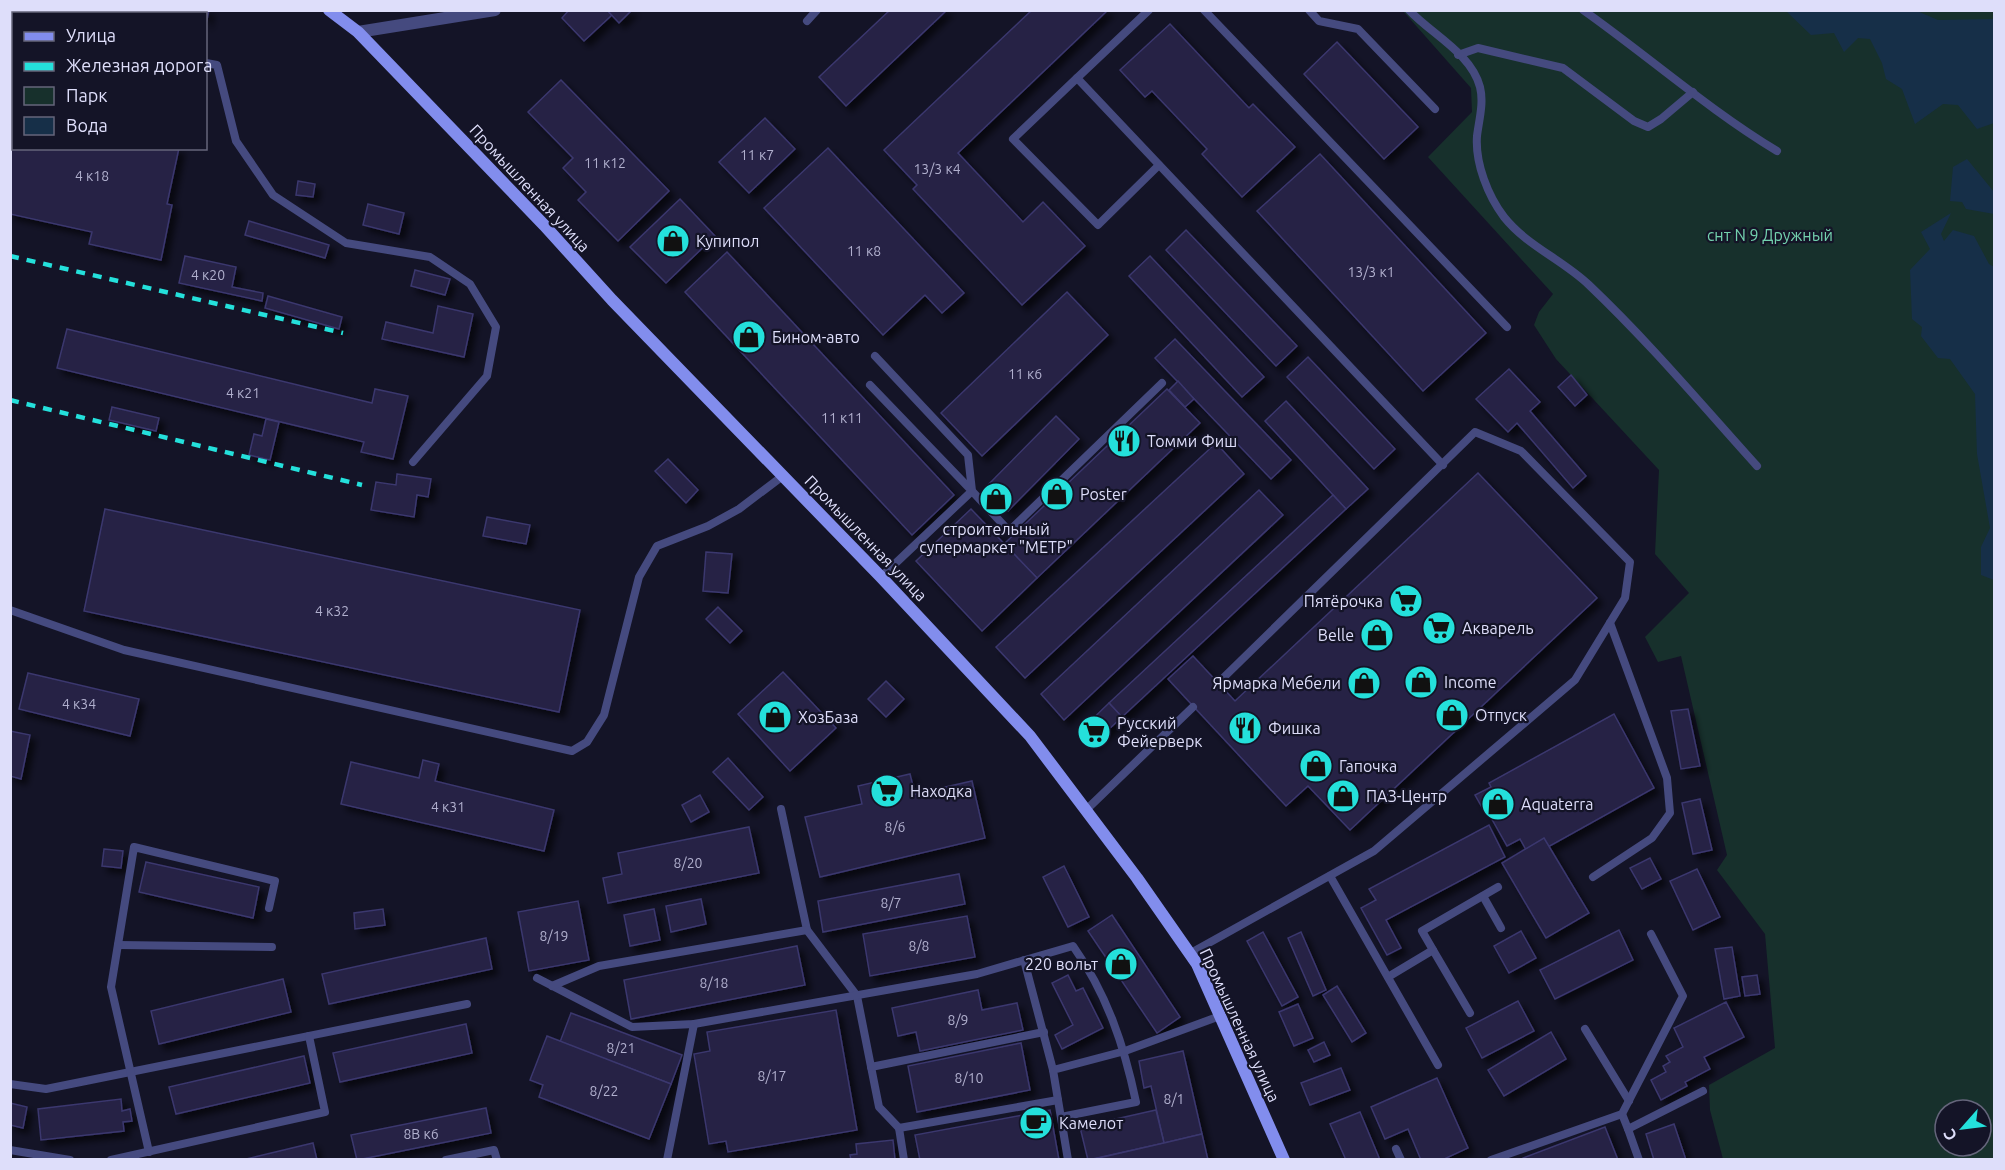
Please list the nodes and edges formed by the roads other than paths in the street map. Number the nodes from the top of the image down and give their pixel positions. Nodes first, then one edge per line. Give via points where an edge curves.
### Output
1 (329, 10) edge
2 (495, 10) edge
3 (817, 10) edge
4 (1149, 10) edge
5 (1204, 10) edge
6 (1308, 10) edge
7 (1409, 10) edge
8 (1583, 10) edge
9 (807, 21) dead end
10 (358, 32) junction
11 (1458, 55) junction
12 (207, 63) edge
13 (1077, 78) junction
14 (1693, 92) junction
15 (1435, 109) dead end
16 (1777, 151) dead end
17 (1159, 165) junction
18 (1507, 327) dead end
19 (875, 356) dead end
20 (1162, 383) dead end
21 (870, 385) dead end
22 (413, 462) dead end
23 (1443, 465) junction
24 (1757, 466) dead end
25 (784, 475) junction
26 (972, 491) junction
27 (881, 577) junction
28 (10, 610) edge
29 (1610, 622) junction
30 (1218, 682) dead end
31 (1193, 706) dead end
32 (781, 809) dead end
33 (1085, 811) junction
34 (1330, 876) junction
35 (1593, 877) dead end
36 (1498, 887) dead end
37 (1483, 896) junction
38 (269, 908) dead end
39 (1501, 928) dead end
40 (807, 930) junction
41 (1651, 934) dead end
42 (118, 945) junction
43 (272, 947) dead end
44 (1433, 950) junction
45 (1190, 954) junction
46 (1024, 960) junction
47 (1388, 977) junction
48 (537, 978) dead end
49 (552, 986) junction
50 (857, 996) junction
51 (467, 1004) dead end
52 (1470, 1013) dead end
53 (1220, 1017) junction
54 (694, 1024) junction
55 (1585, 1029) dead end
56 (1044, 1032) junction
57 (309, 1036) junction
58 (1125, 1051) junction
59 (1438, 1065) dead end
60 (871, 1067) junction
61 (1053, 1070) junction
62 (130, 1072) junction
63 (10, 1083) edge
64 (1703, 1090) dead end
65 (1058, 1100) junction
66 (1629, 1101) junction
67 (1622, 1114) junction
68 (1061, 1117) junction
69 (899, 1128) junction
70 (1628, 1129) junction
71 (1396, 1149) dead end
72 (10, 1150) edge
73 (149, 1152) junction
74 (1508, 1157) edge
75 (70, 1160) edge
76 (111, 1160) edge
77 (447, 1160) edge
78 (497, 1160) edge
79 (667, 1160) edge
80 (904, 1160) edge
81 (1068, 1160) edge
82 (1284, 1160) edge
83 (1401, 1160) edge
84 (1491, 1160) edge
85 (1639, 1160) edge

1 - 10 main road, Промышленная улица
2 - 10 street
3 - 9 lane
4 - 13 lane
5 - 18 lane
6 - 15 lane via 1319,21 1358,29
7 - 11 lane
8 - 14 lane
10 - 25 main road, Промышленная улица
11 - 14 lane via 1478,48 1563,68 1634,121 1648,127
11 - 24 lane via 1480,86 1477,139 1482,175 1504,217 1602,297
12 - 22 lane via 217,65 236,141 273,195 346,243 430,257 470,284 496,327 487,376
13 - 17 lane
13 - 17 lane via 1012,139 1098,225
14 - 16 lane via 1734,125
17 - 23 lane
19 - 26 lane via 968,455
20 - 26 lane via 1009,531
21 - 26 lane
23 - 29 lane via 1475,432 1521,451 1630,562 1625,598
23 - 30 lane
25 - 27 main road, Промышленная улица
25 - 28 lane via 739,509 657,546 639,577 604,715 587,742 572,751 124,650
26 - 27 lane
27 - 33 main road, Промышленная улица via 1030,736
29 - 34 lane via 1575,680 1374,852
29 - 35 lane via 1667,778 1670,813 1652,838
31 - 33 lane
32 - 40 lane
33 - 45 main road, Промышленная улица
34 - 45 lane
34 - 47 lane
36 - 37 lane
37 - 39 lane
37 - 44 lane via 1422,931
38 - 42 lane via 275,881 134,847
40 - 49 lane via 599,966
40 - 50 lane
41 - 66 lane via 1683,996
42 - 43 lane
42 - 62 lane via 111,987
44 - 47 lane
44 - 52 lane
45 - 53 main road, Промышленная улица
46 - 50 lane via 977,974
46 - 56 lane
46 - 58 lane via 1073,946 1091,971
47 - 59 lane
48 - 49 lane
49 - 54 lane via 632,1027
50 - 54 lane
50 - 60 lane
51 - 57 lane
53 - 58 lane
53 - 82 main road, Промышленная улица
54 - 79 lane
55 - 66 lane
56 - 60 lane
56 - 61 lane
57 - 62 lane
57 - 73 lane via 325,1112
58 - 61 lane
58 - 68 lane via 1136,1102
60 - 69 lane via 879,1107
61 - 65 lane
62 - 63 lane via 46,1089
62 - 73 lane
64 - 70 lane
65 - 68 lane
65 - 69 lane
66 - 67 lane
67 - 70 lane
67 - 74 lane
68 - 81 lane
69 - 80 lane
70 - 85 lane
71 - 83 lane
72 - 75 lane
73 - 76 lane
74 - 84 lane
77 - 78 lane via 494,1150

